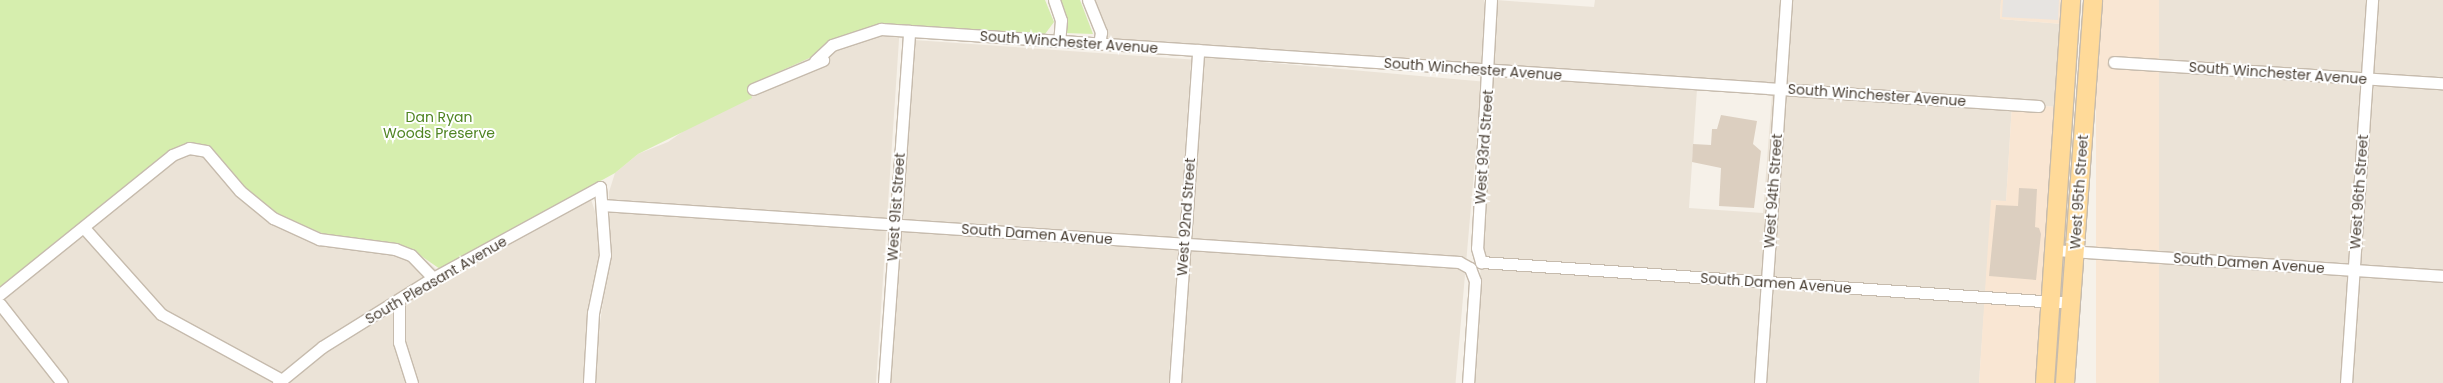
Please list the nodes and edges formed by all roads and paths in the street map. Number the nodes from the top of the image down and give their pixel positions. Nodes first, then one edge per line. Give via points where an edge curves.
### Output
1 (1054, 0) edge
2 (1088, 0) edge
3 (1491, 0) edge
4 (1786, 0) edge
5 (2070, 0) edge
6 (2093, 0) edge
7 (2372, 0) edge
8 (909, 31) junction
9 (1059, 41) junction
10 (1099, 44) junction
11 (1198, 50) junction
12 (2114, 62) dead end
13 (1490, 70) junction
14 (2367, 78) junction
15 (2443, 83) edge
16 (753, 88) dead end
17 (1780, 89) junction
18 (2038, 106) dead end
19 (602, 205) junction
20 (895, 224) junction
21 (85, 229) junction
22 (1184, 244) junction
23 (2054, 250) junction
24 (2074, 251) junction
25 (1481, 262) joint
26 (2354, 270) junction
27 (2443, 276) edge
28 (433, 278) junction
29 (1767, 282) junction
30 (0, 294) edge
31 (399, 301) junction
32 (2050, 302) junction
33 (2071, 303) junction
34 (0, 304) edge
35 (280, 382) edge
36 (62, 383) edge
37 (412, 383) edge
38 (589, 383) edge
39 (884, 383) edge
40 (1175, 383) edge
41 (1468, 383) edge
42 (1760, 383) edge
43 (2045, 383) edge
44 (2065, 383) edge
45 (2346, 383) edge

1 - 9 street via 1061,20
2 - 10 street via 1101,32
3 - 13 street, West 93rd Street
4 - 17 street, West 94th Street
5 - 23 main road, West 95th Street
6 - 24 main road, West 95th Street
7 - 14 street, West 96th Street
8 - 9 street, South Winchester Avenue
8 - 16 street via 881,30 846,42 824,60
8 - 20 street, West 91st Street
9 - 10 street, South Winchester Avenue
10 - 11 street, South Winchester Avenue
11 - 13 street, South Winchester Avenue
11 - 22 street, West 92nd Street
12 - 14 street, South Winchester Avenue
13 - 17 street, South Winchester Avenue
13 - 25 street, West 93rd Street via 1476,248
14 - 15 street, South Winchester Avenue
14 - 26 street, West 96th Street
17 - 18 street, South Winchester Avenue
17 - 29 street, West 94th Street
19 - 20 street, South Damen Avenue
19 - 28 street, South Pleasant Avenue via 600,187
19 - 38 street via 605,255 593,313
20 - 22 street, South Damen Avenue
20 - 39 street, West 91st Street
21 - 28 street via 172,155 189,148 206,151 240,191 273,218 319,239 396,249 411,255
21 - 30 street
21 - 35 street via 161,314
22 - 40 street, West 92nd Street
22 - 41 street, South Damen Avenue via 1459,262 1470,268 1475,281
23 - 24 street, South Damen Avenue
23 - 32 main road, West 95th Street
24 - 26 street, South Damen Avenue
24 - 33 main road, West 95th Street
25 - 29 street, South Damen Avenue
26 - 27 street, South Damen Avenue
26 - 45 street, West 96th Street
28 - 31 street, South Pleasant Avenue
29 - 32 street, South Damen Avenue
29 - 42 street, West 94th Street
31 - 35 street, South Pleasant Avenue via 322,347
31 - 37 street via 399,342
32 - 33 street, South Damen Avenue
32 - 43 main road, West 95th Street
33 - 44 main road, West 95th Street
34 - 36 street

